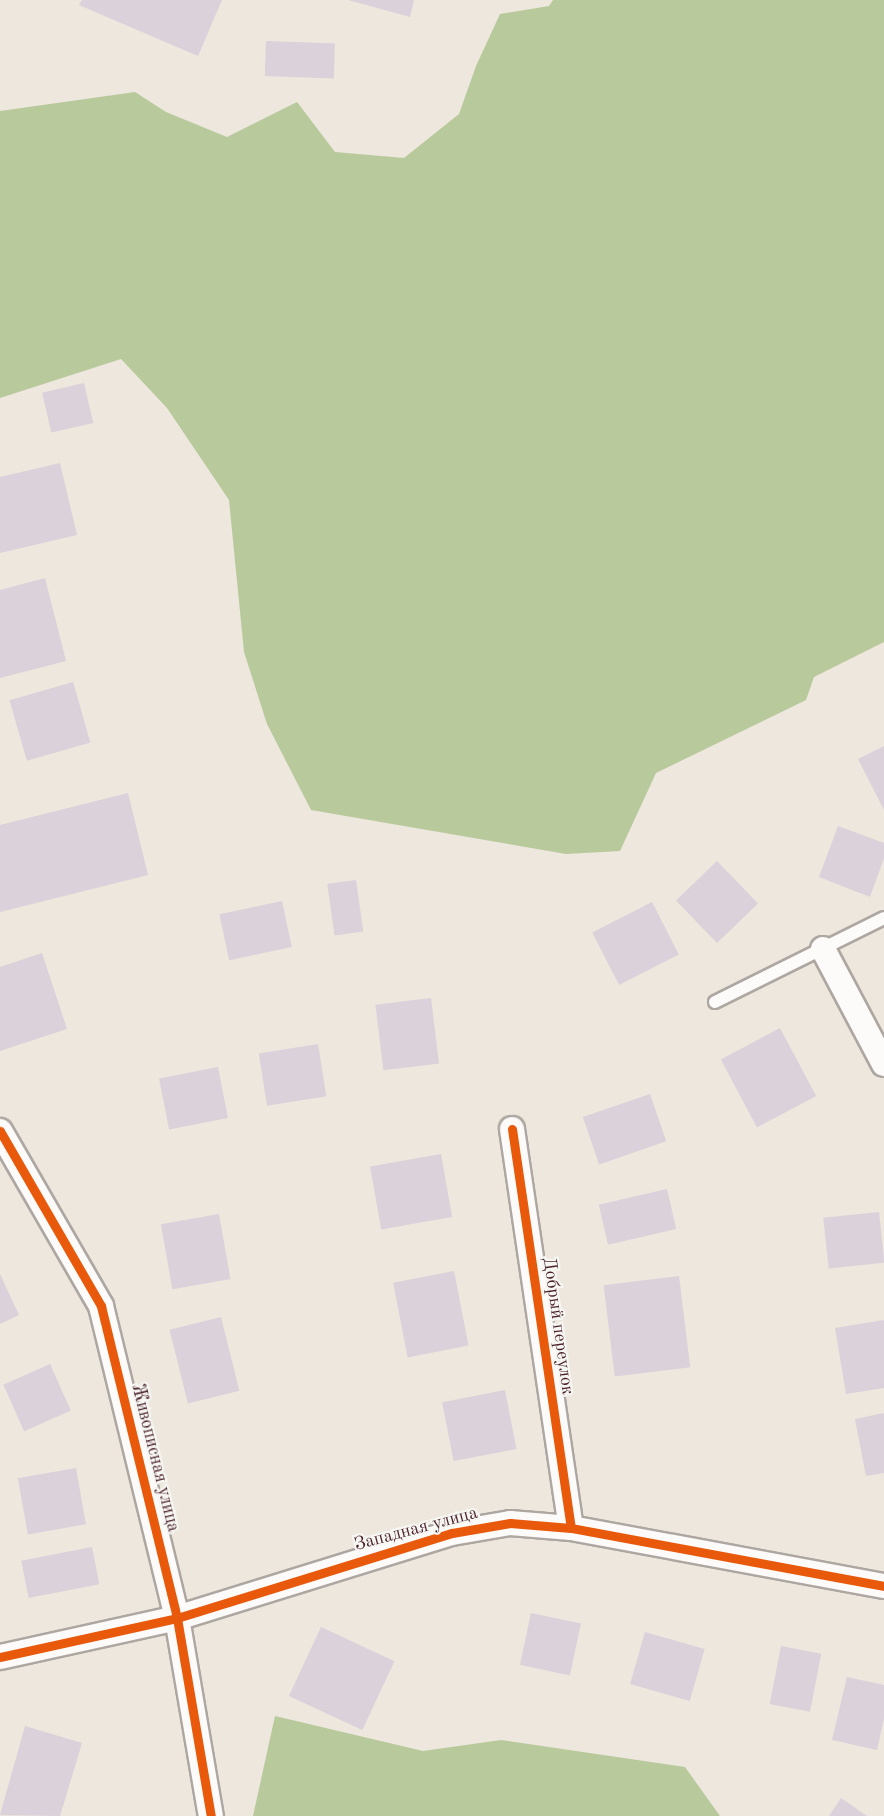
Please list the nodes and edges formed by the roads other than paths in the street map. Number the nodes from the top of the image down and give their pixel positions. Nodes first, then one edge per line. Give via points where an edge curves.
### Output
1 (884, 918) edge
2 (823, 949) junction
3 (715, 1002) dead end
4 (884, 1064) edge
5 (512, 1129) dead end
6 (0, 1131) edge
7 (571, 1527) junction
8 (884, 1586) edge
9 (177, 1617) junction
10 (0, 1657) edge
11 (212, 1816) edge

1 - 2 lane
2 - 3 lane
2 - 4 street
5 - 7 street, Добрый переулок
6 - 9 street, Живописная улица via 100,1306
7 - 8 street, Западная улица
7 - 9 street, Западная улица via 510,1523 452,1533
9 - 10 street, Западная улица
9 - 11 street, Живописная улица

